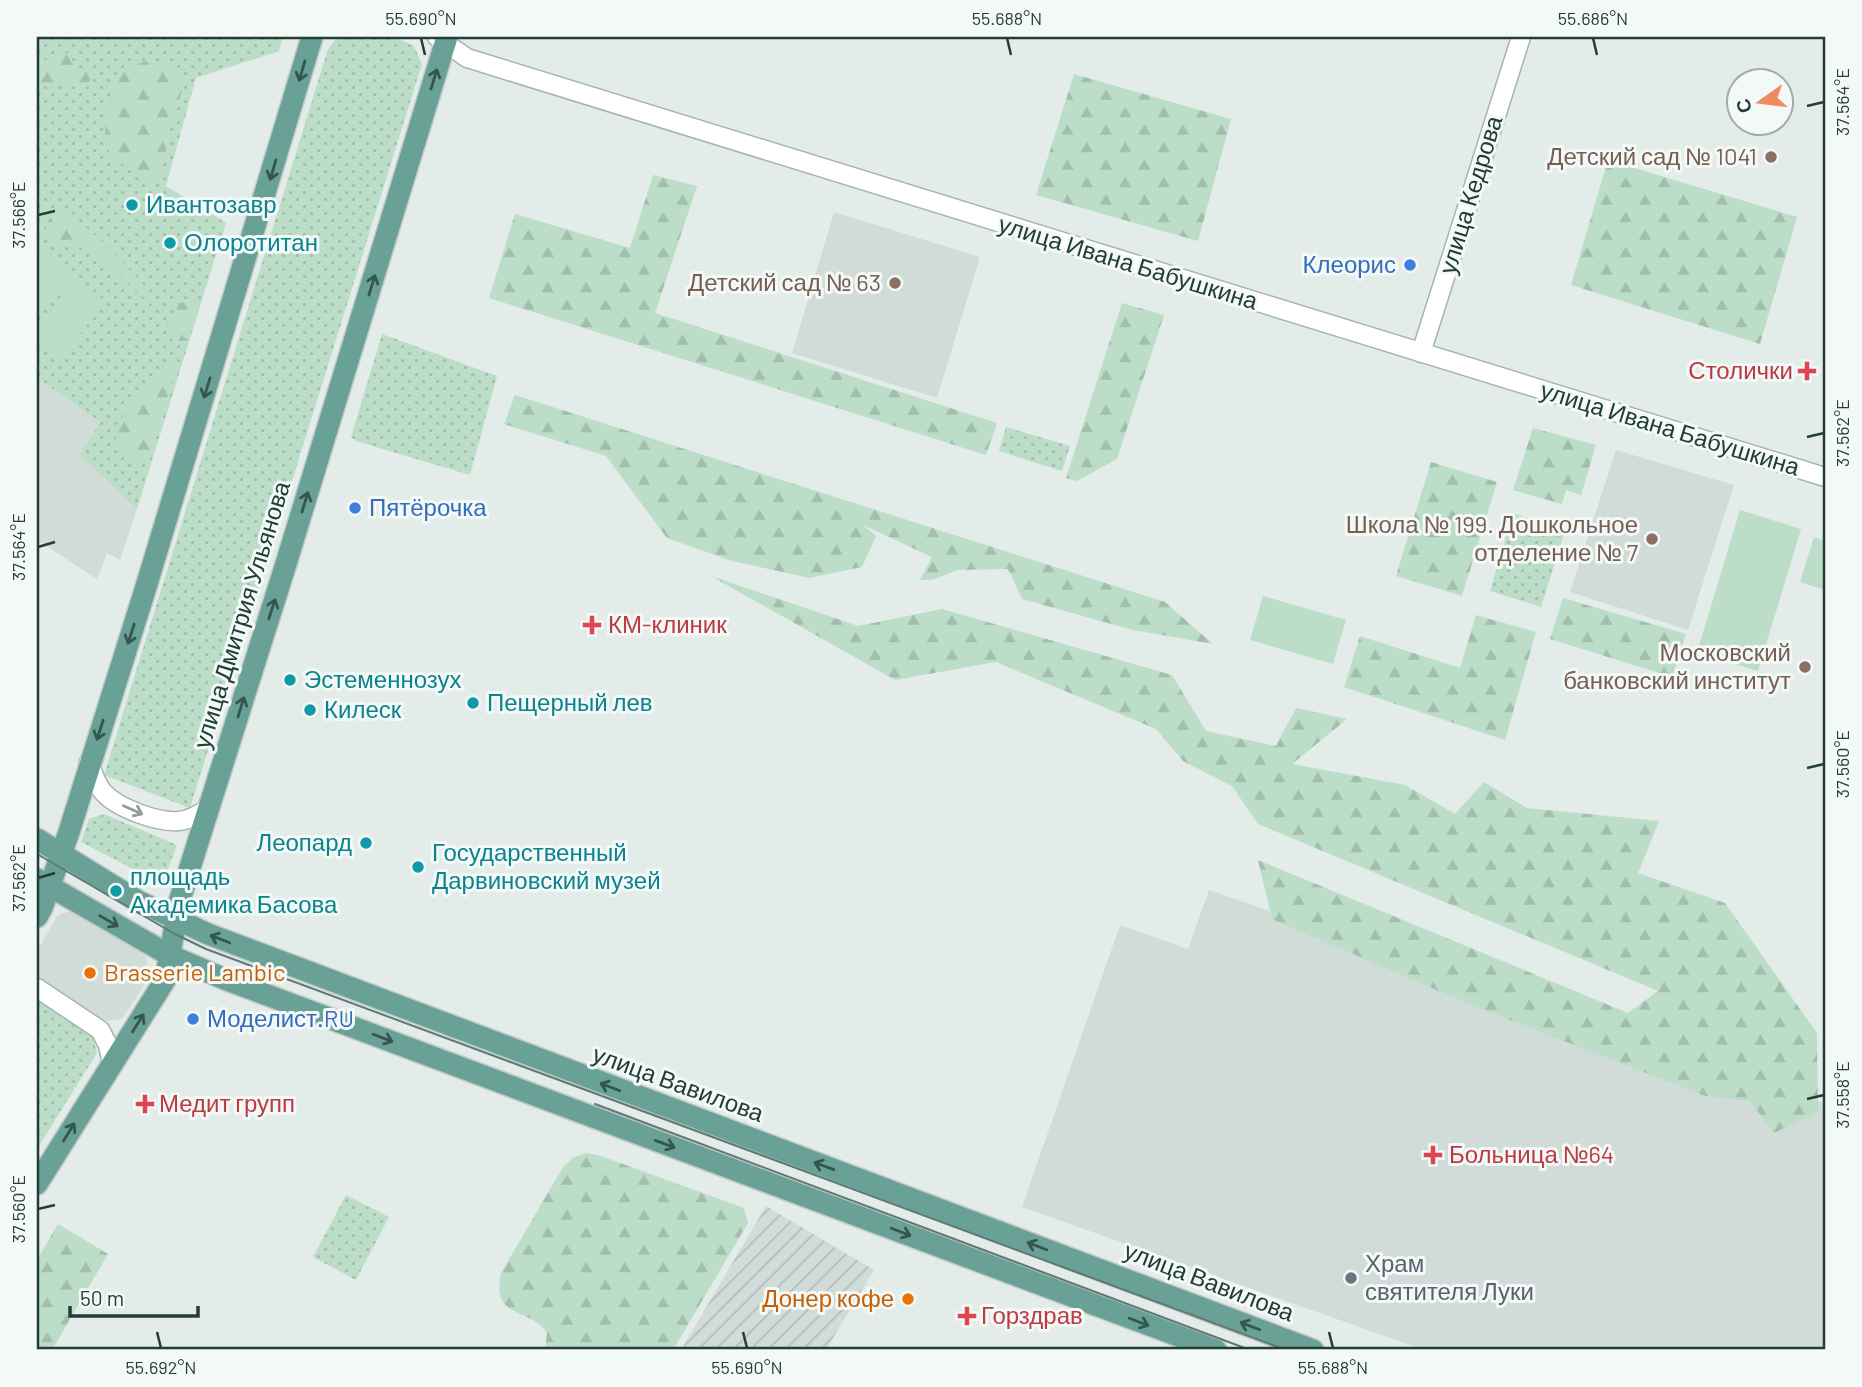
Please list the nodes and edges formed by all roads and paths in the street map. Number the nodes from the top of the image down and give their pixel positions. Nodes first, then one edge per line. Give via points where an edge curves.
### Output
1 (313, 37) edge
2 (1521, 37) edge
3 (443, 39) edge
4 (1421, 353) junction
5 (1825, 477) edge
6 (89, 762) junction
7 (209, 808) junction
8 (37, 839) edge
9 (61, 853) junction
10 (43, 883) edge
11 (37, 917) edge
12 (176, 919) junction
13 (169, 955) junction
14 (37, 988) edge
15 (112, 1064) junction
16 (37, 1184) edge
17 (1216, 1350) edge
18 (1313, 1350) edge

1 -> 6 main road
2 - 4 street, улица Кедрова
3 - 4 street, улица Ивана Бабушкина via 467,58
7 -> 3 main road, улица Дмитрия Ульянова
4 - 5 street, улица Ивана Бабушкина
6 -> 7 street via 104,794 136,813 178,821
6 - 9 main road
7 - 12 main road, улица Дмитрия Ульянова
8 - 9 main road, улица Вавилова
9 - 10 main road
9 - 12 main road, улица Вавилова
10 - 11 main road
10 -> 13 main road
12 - 13 main road, улица Дмитрия Ульянова
18 -> 12 main road, улица Вавилова
15 -> 13 main road, улица Дмитрия Ульянова via 165,980
13 -> 17 main road
14 - 15 street via 100,1030
16 -> 15 main road, улица Дмитрия Ульянова

